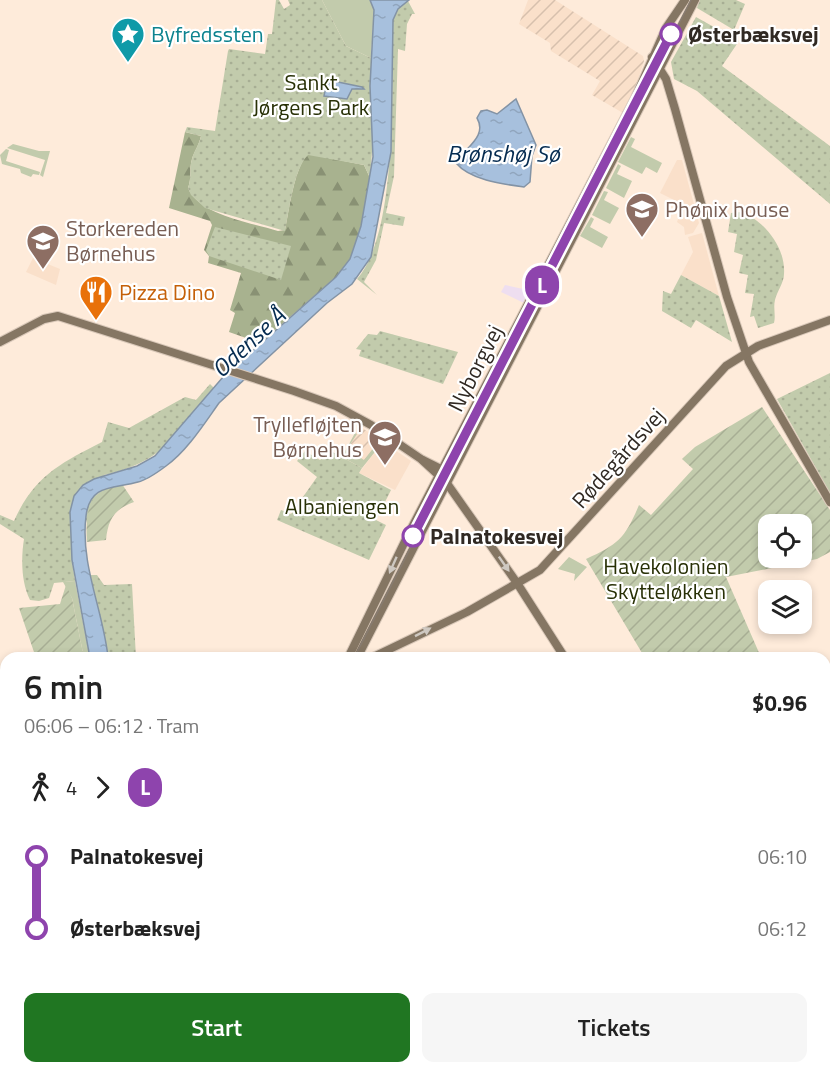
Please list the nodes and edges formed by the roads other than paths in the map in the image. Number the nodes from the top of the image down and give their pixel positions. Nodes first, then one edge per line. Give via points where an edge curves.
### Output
1 (686, 0) edge
2 (695, 0) edge
3 (652, 57) junction
4 (661, 69) junction
5 (830, 320) edge
6 (0, 342) edge
7 (745, 352) junction
8 (443, 476) junction
9 (830, 502) edge
10 (517, 583) junction
11 (351, 652) edge
12 (360, 652) edge
13 (384, 652) edge
14 (561, 652) edge

1 - 3 street, Nyborgvej
2 - 4 street, Nyborgvej
3 - 4 street
3 - 8 street, Nyborgvej via 635,99
4 - 7 street
4 - 8 street, Nyborgvej
5 - 7 street, Rødegårdsvej
6 - 8 street via 52,316 76,322 336,406 367,422
7 - 9 street
7 - 10 street, Rødegårdsvej via 717,374 540,570
8 -> 10 street
8 -> 11 street, Nyborgvej
8 - 12 street, Nyborgvej
13 -> 10 street, Rødegårdsvej
10 - 14 street

